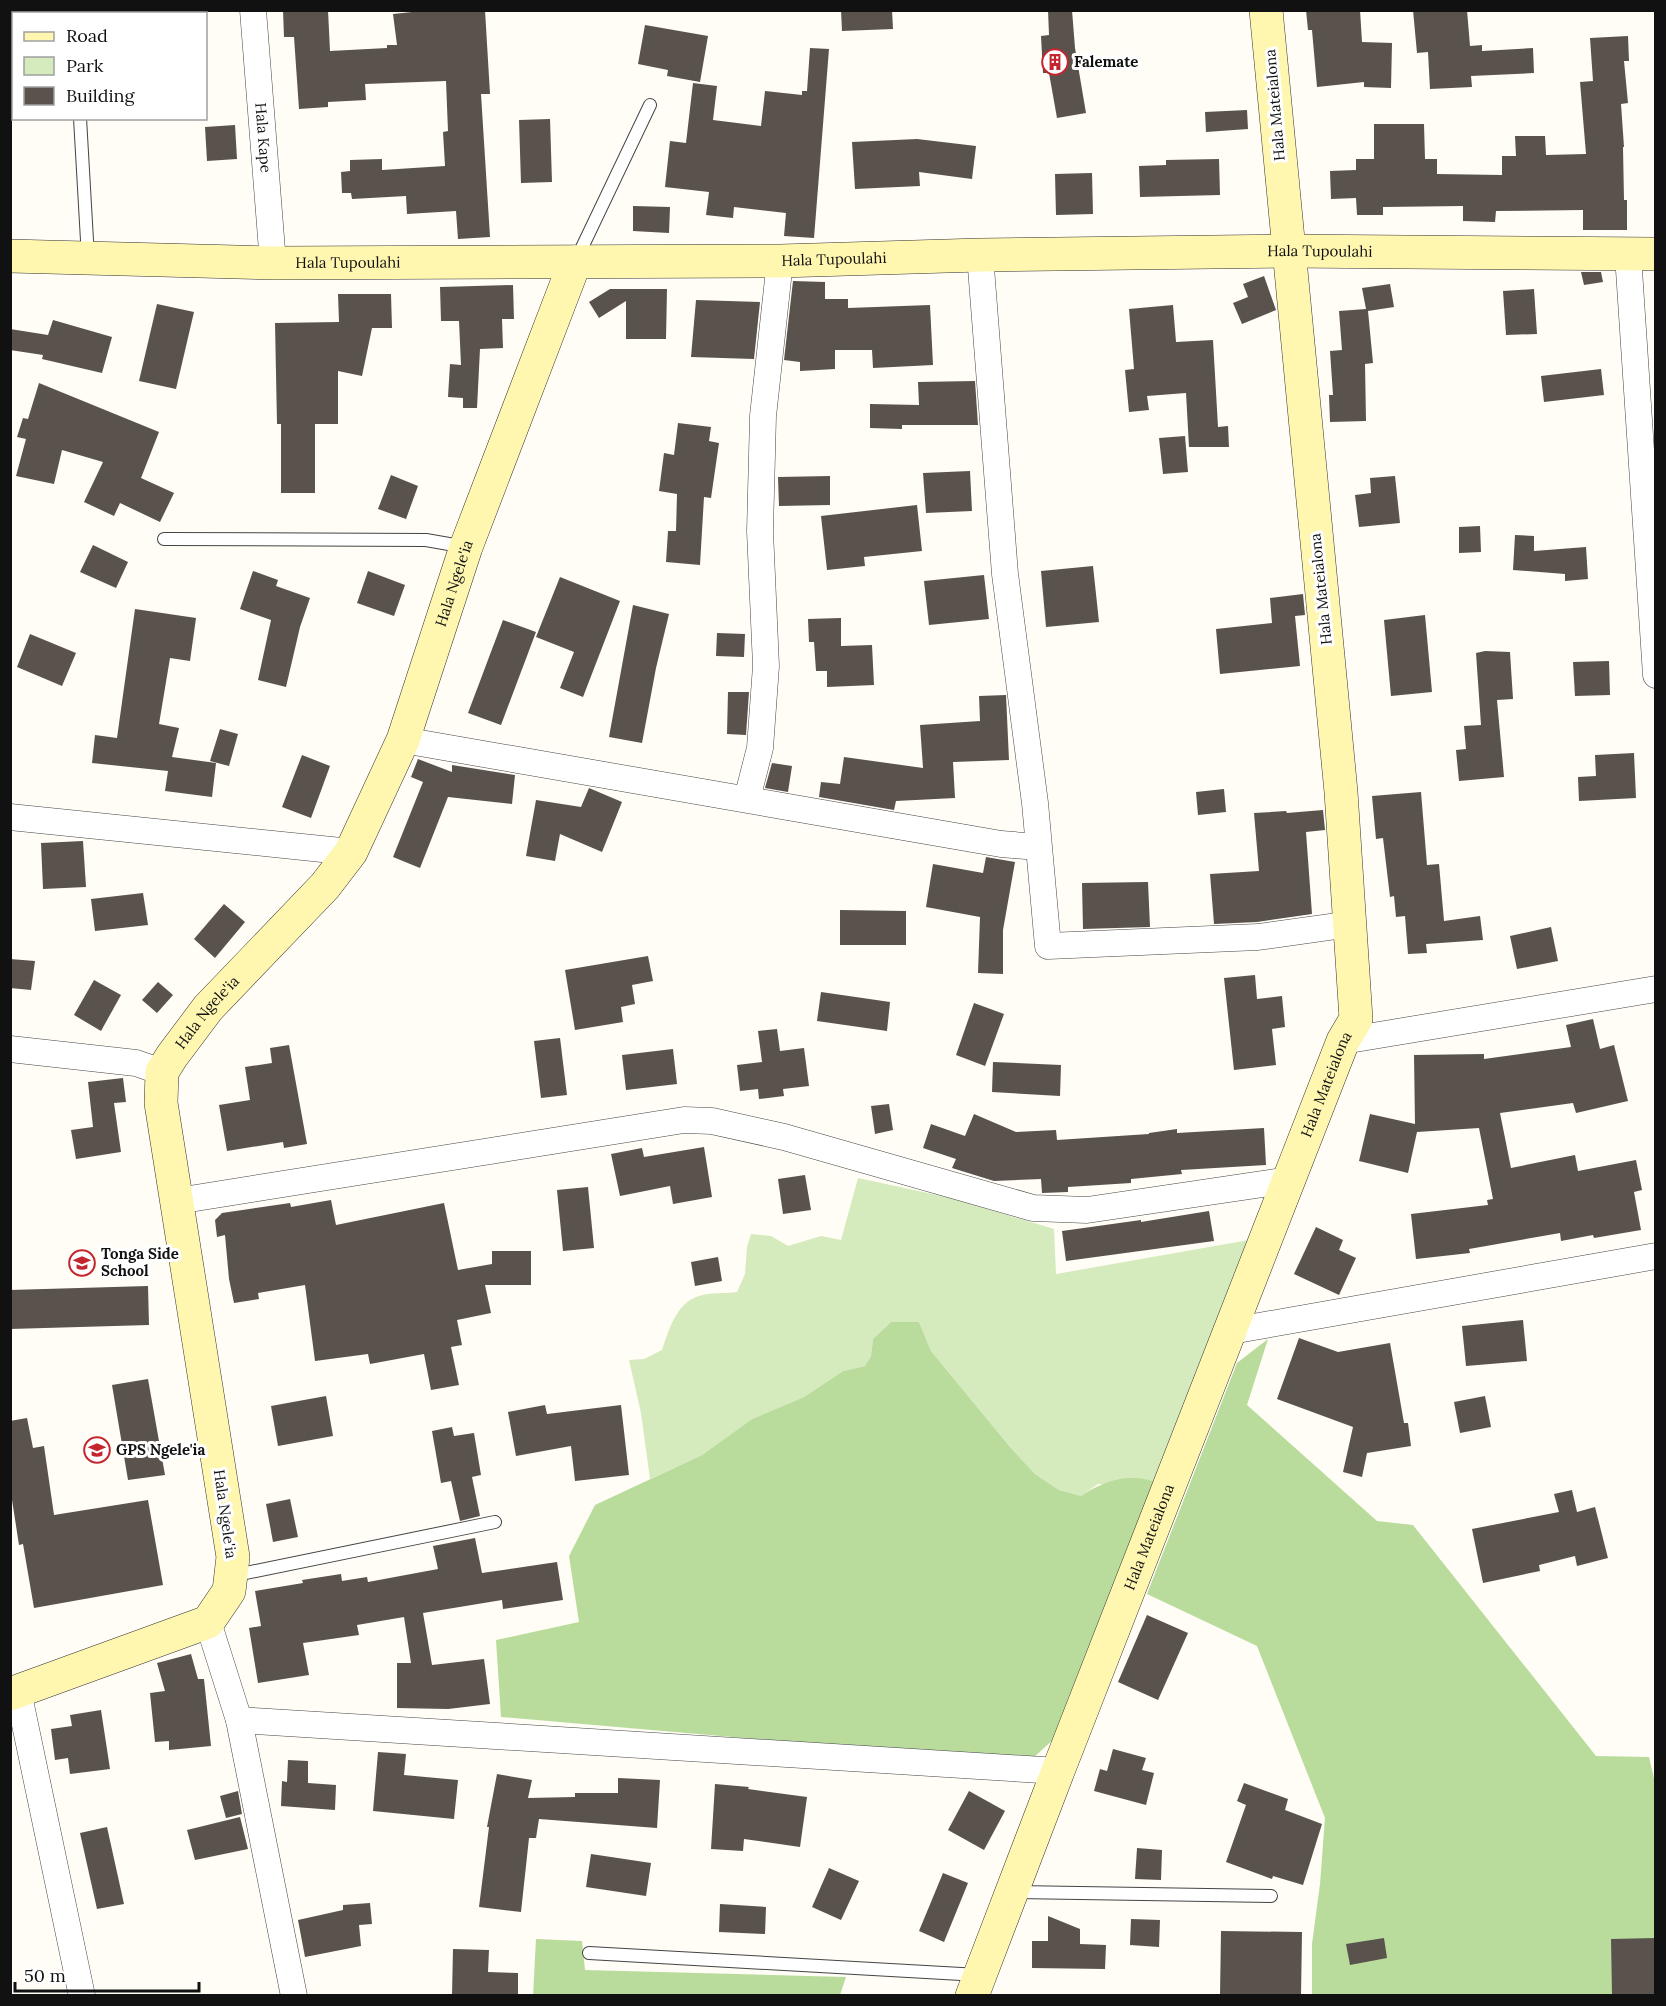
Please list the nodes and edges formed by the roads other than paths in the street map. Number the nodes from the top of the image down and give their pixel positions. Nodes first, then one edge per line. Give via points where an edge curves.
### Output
1 (253, 10) edge
2 (1266, 10) edge
3 (650, 105) dead end
4 (80, 120) edge
5 (1288, 251) junction
6 (980, 255) junction
7 (1642, 255) edge
8 (10, 256) edge
9 (88, 258) junction
10 (780, 261) junction
11 (575, 262) junction
12 (273, 263) junction
13 (164, 539) dead end
14 (466, 547) junction
15 (1656, 675) edge
16 (403, 740) junction
17 (747, 799) junction
18 (10, 817) edge
19 (1038, 847) junction
20 (351, 852) junction
21 (1351, 924) junction
22 (1656, 989) edge
23 (1343, 1041) junction
24 (10, 1049) edge
25 (162, 1072) junction
26 (1289, 1180) junction
27 (177, 1201) junction
28 (1656, 1256) edge
29 (1231, 1331) junction
30 (495, 1522) dead end
31 (231, 1576) junction
32 (208, 1622) junction
33 (14, 1692) edge
34 (239, 1720) junction
35 (1058, 1771) junction
36 (1012, 1892) junction
37 (1271, 1896) dead end
38 (589, 1953) dead end
39 (976, 1985) edge
40 (82, 1995) edge
41 (294, 1995) edge

1 - 12 street, Hala Kape
2 - 5 street, Hala Mateialona
3 - 11 lane
4 - 9 lane
5 - 6 street, Hala Tupoulahi
5 - 7 street, Hala Tupoulahi
5 - 21 street, Hala Mateialona
6 - 10 street, Hala Tupoulahi
6 - 19 street via 1005,574
7 - 15 street
8 - 9 street, Hala Tupoulahi
9 - 12 street, Hala Tupoulahi
10 - 11 street, Hala Tupoulahi
10 - 17 street via 763,427 760,531 766,666 760,747
11 - 12 street, Hala Tupoulahi
11 - 14 street, Hala Ngele'ia
13 - 14 lane via 426,540
14 - 16 street, Hala Ngele'ia
16 - 17 street
16 - 20 street, Hala Ngele'ia
17 - 19 street via 1001,844
18 - 20 street
19 - 21 street via 1048,946 1258,937
20 - 25 street, Hala Ngele'ia via 325,886 208,1008
21 - 23 street, Hala Mateialona via 1356,1018
22 - 23 street
23 - 26 street, Hala Mateialona
24 - 25 street via 136,1063
25 - 27 street, Hala Ngele'ia via 161,1103
26 - 27 street via 1087,1210 1033,1208 784,1137 712,1121 684,1120
26 - 29 street, Hala Mateialona
27 - 31 street, Hala Ngele'ia via 233,1557
28 - 29 street
29 - 35 street, Hala Mateialona
30 - 31 lane
31 - 32 street, Hala Ngele'ia via 229,1592
32 - 33 street
32 - 34 street
33 - 40 street
34 - 35 street
34 - 41 street
35 - 36 street, Hala Mateialona
36 - 37 lane
36 - 39 street, Hala Mateialona
38 - 39 lane

